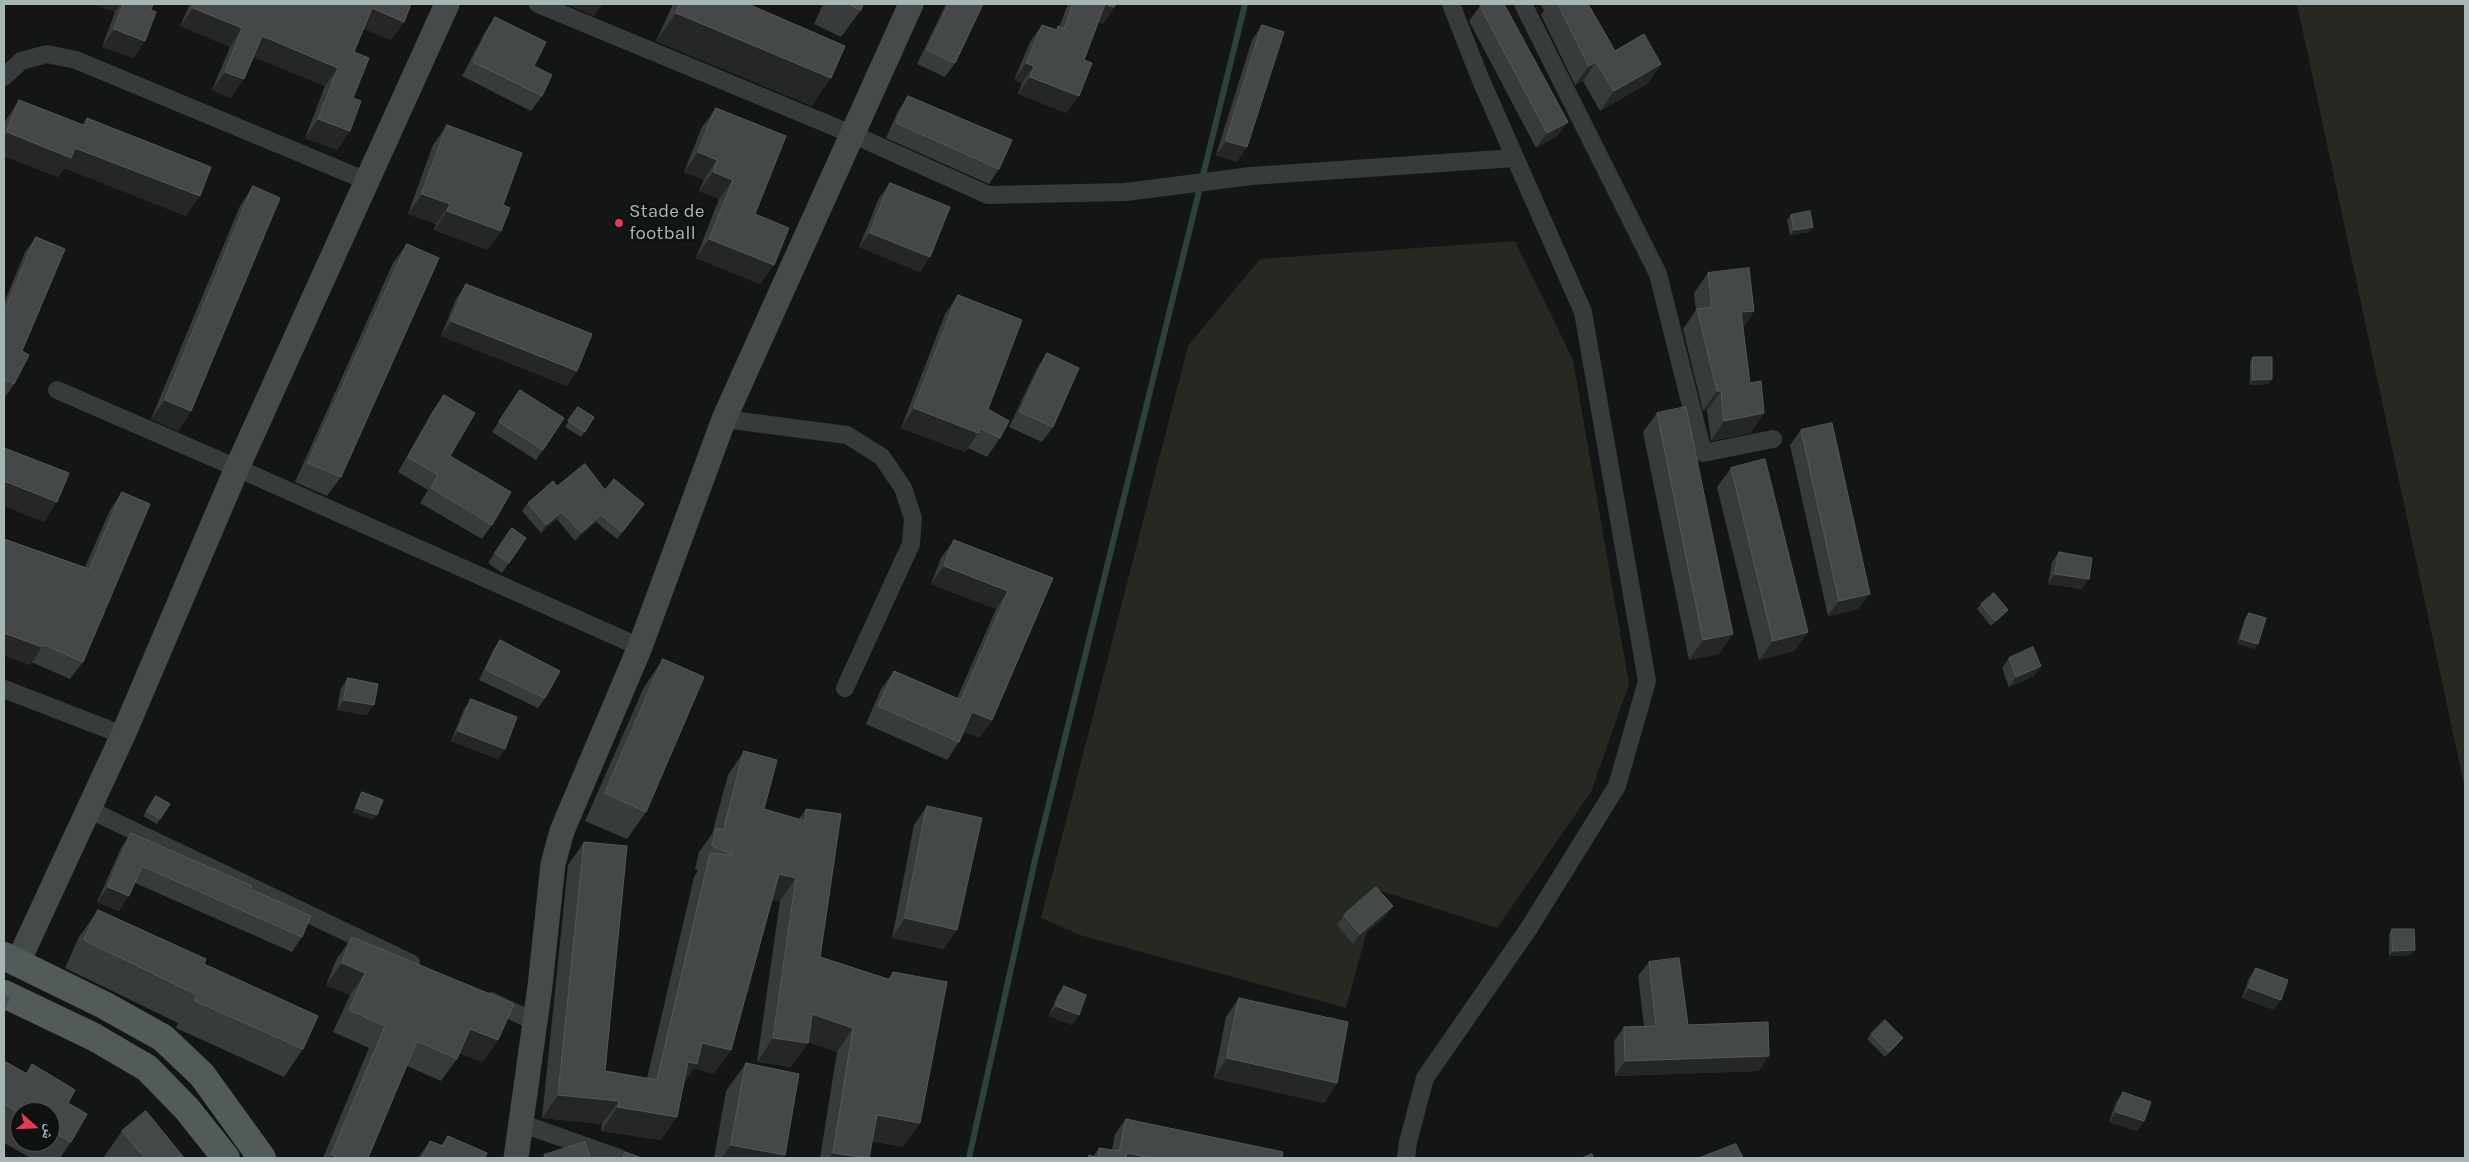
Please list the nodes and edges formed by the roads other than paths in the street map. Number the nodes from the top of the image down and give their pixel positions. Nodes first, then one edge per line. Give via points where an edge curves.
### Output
1 (447, 4) edge
2 (538, 4) edge
3 (911, 4) edge
4 (1451, 4) edge
5 (1524, 4) edge
6 (4, 77) edge
7 (854, 135) junction
8 (1515, 158) junction
9 (367, 182) junction
10 (57, 390) dead end
11 (724, 418) junction
12 (1773, 439) dead end
13 (237, 468) junction
14 (640, 647) junction
15 (845, 688) dead end
16 (4, 689) edge
17 (122, 735) junction
18 (88, 809) junction
19 (11, 959) edge
20 (428, 971) edge
21 (472, 992) edge
22 (4, 994) edge
23 (535, 1022) junction
24 (522, 1124) junction
25 (226, 1158) edge
26 (262, 1158) edge
27 (516, 1158) edge
28 (619, 1158) edge
29 (1406, 1158) edge

1 - 9 street
2 - 7 street
3 - 7 street
4 - 8 street
5 - 12 street via 1658,274 1703,454
6 - 9 street via 21,61 47,54 76,60
7 - 8 street via 988,195 1126,192 1251,176
7 - 11 street
8 - 29 street via 1583,312 1647,681 1617,786 1529,928 1426,1078
9 - 13 street
10 - 13 street
11 - 14 street
11 - 15 street via 847,435 882,457 903,488 913,518 910,544
13 - 14 street
13 - 17 street
14 - 23 street via 578,792 553,864
16 - 17 street
17 - 18 street
18 - 19 street
18 - 20 street
19 - 26 main road via 162,1038 202,1075
21 - 23 street
22 - 25 main road via 94,1037 148,1068 187,1109
23 - 24 street
24 - 27 street
24 - 28 street

